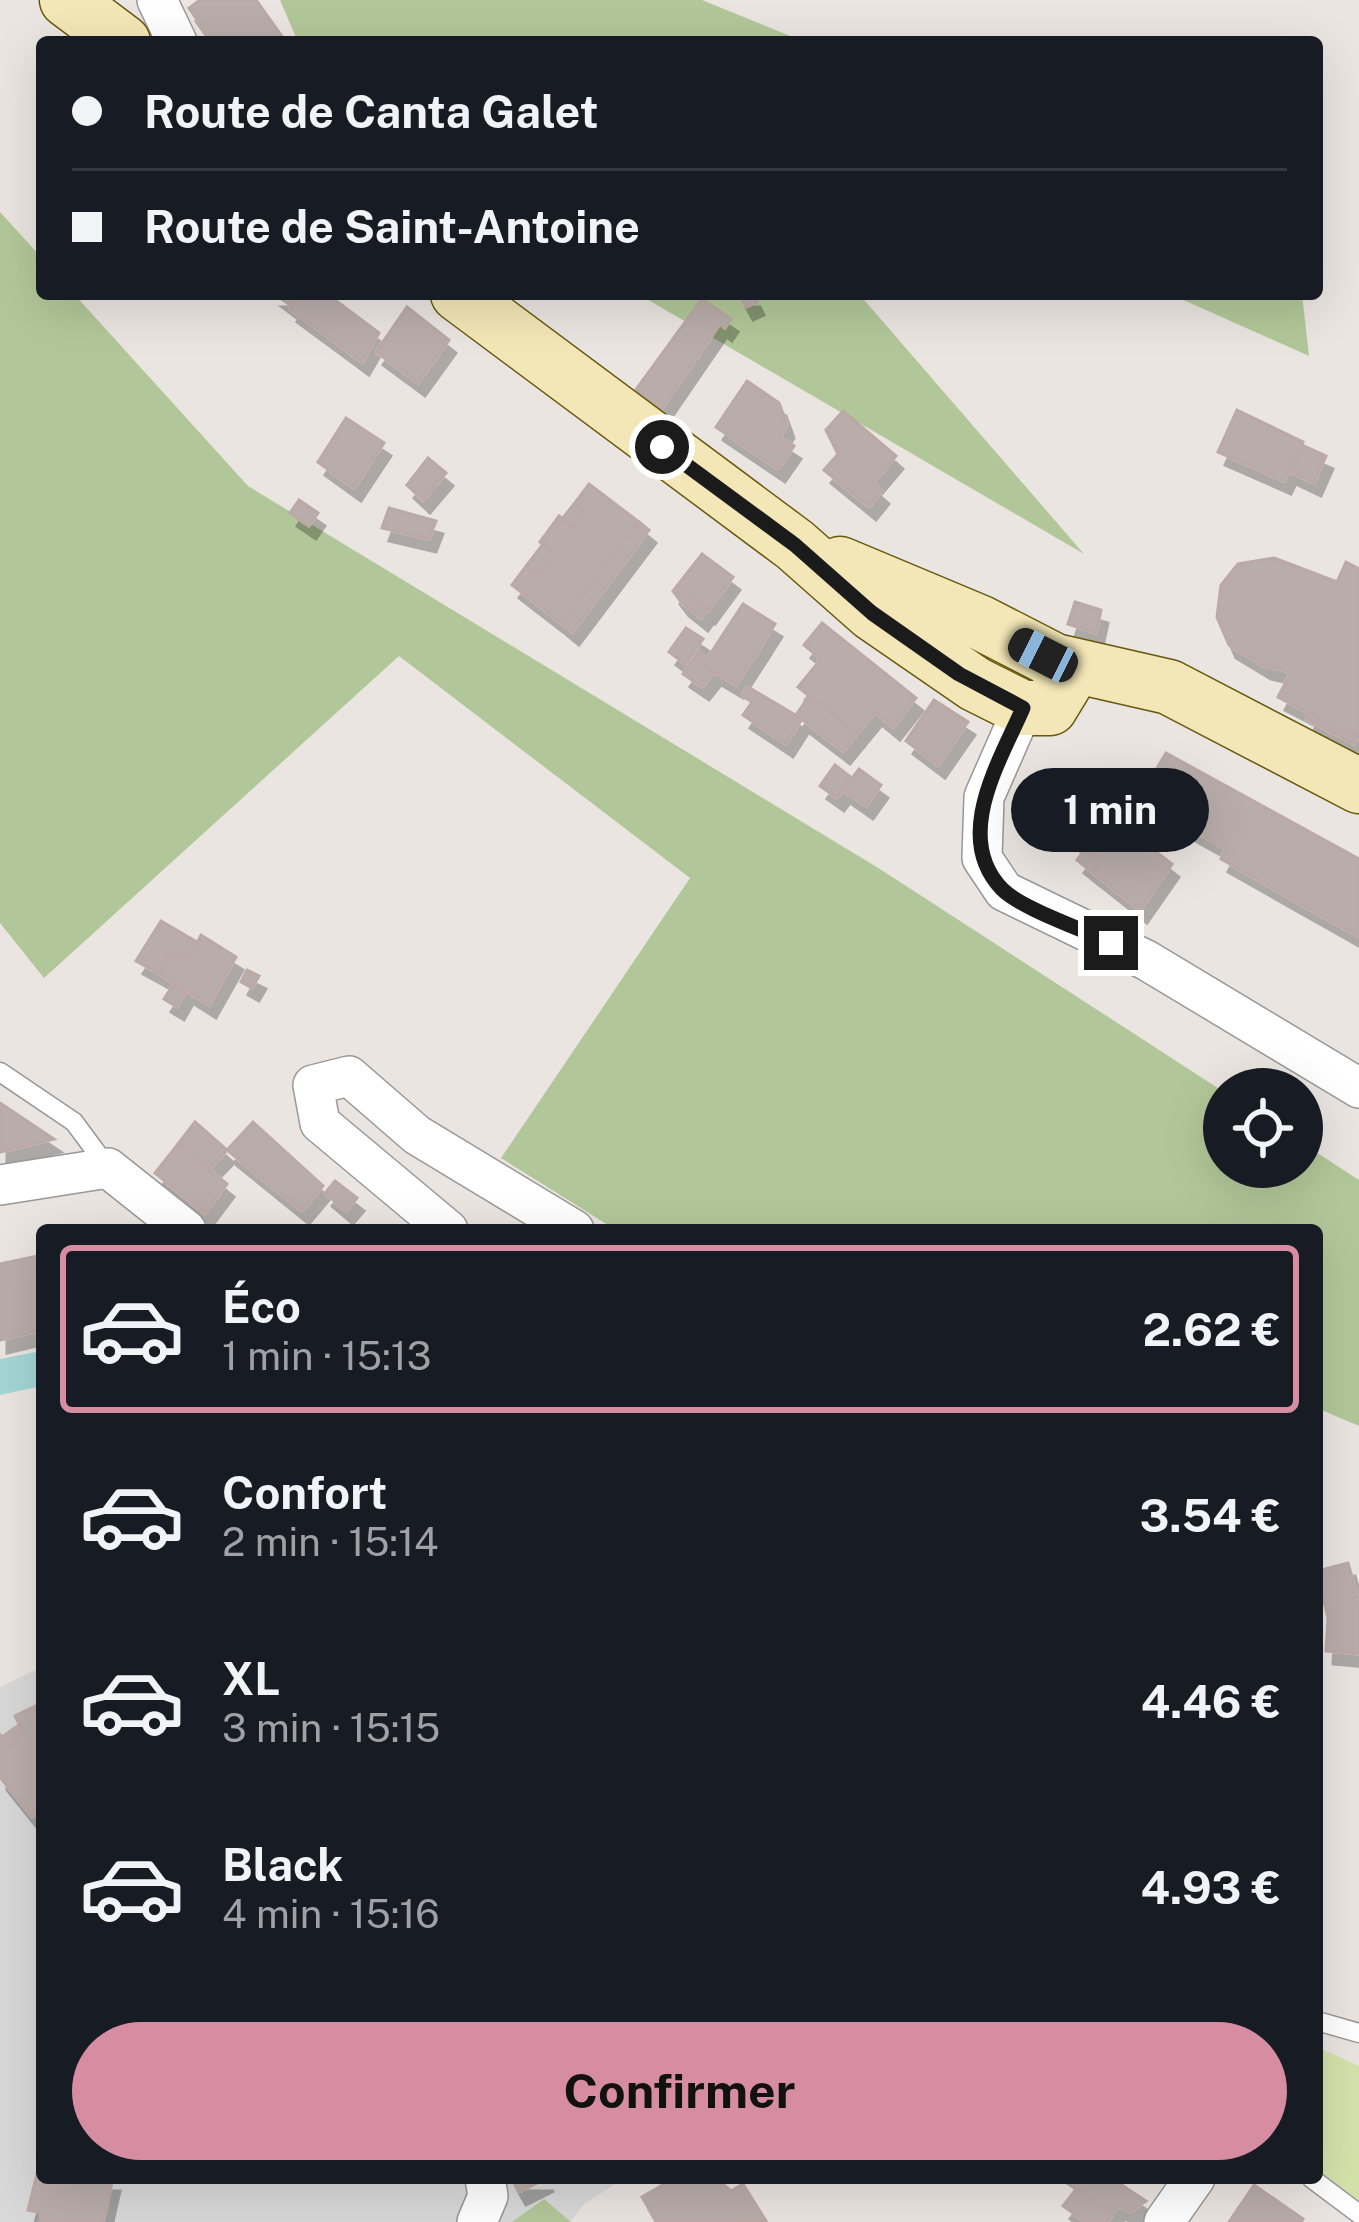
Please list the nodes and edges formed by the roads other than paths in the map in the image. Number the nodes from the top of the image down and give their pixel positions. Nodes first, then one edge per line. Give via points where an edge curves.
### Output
1 (67, 0) edge
2 (158, 0) edge
3 (115, 36) edge
4 (174, 36) edge
5 (466, 300) edge
6 (1038, 686) junction
7 (1359, 786) edge
8 (1359, 821) edge
9 (0, 1072) edge
10 (1359, 1088) edge
11 (108, 1168) junction
12 (0, 1185) edge
13 (178, 1224) edge
14 (441, 1224) edge
15 (564, 1224) edge
16 (1323, 2023) edge
17 (1359, 2033) edge
18 (486, 2184) edge
19 (1191, 2184) edge
20 (1319, 2184) edge
21 (1359, 2214) edge
22 (476, 2222) edge
23 (1165, 2222) edge

1 - 3 main road
2 - 4 street
5 - 6 main road via 959,674
6 - 7 main road via 1169,687
6 - 8 main road via 1160,710
6 - 10 street via 984,797 982,858 1004,891 1146,960
9 - 11 lane via 74,1122
11 - 12 street
11 - 13 street
14 - 15 street via 320,1123 314,1085 349,1076 417,1135
16 - 17 lane
18 - 22 street
19 - 23 street
20 - 21 lane

